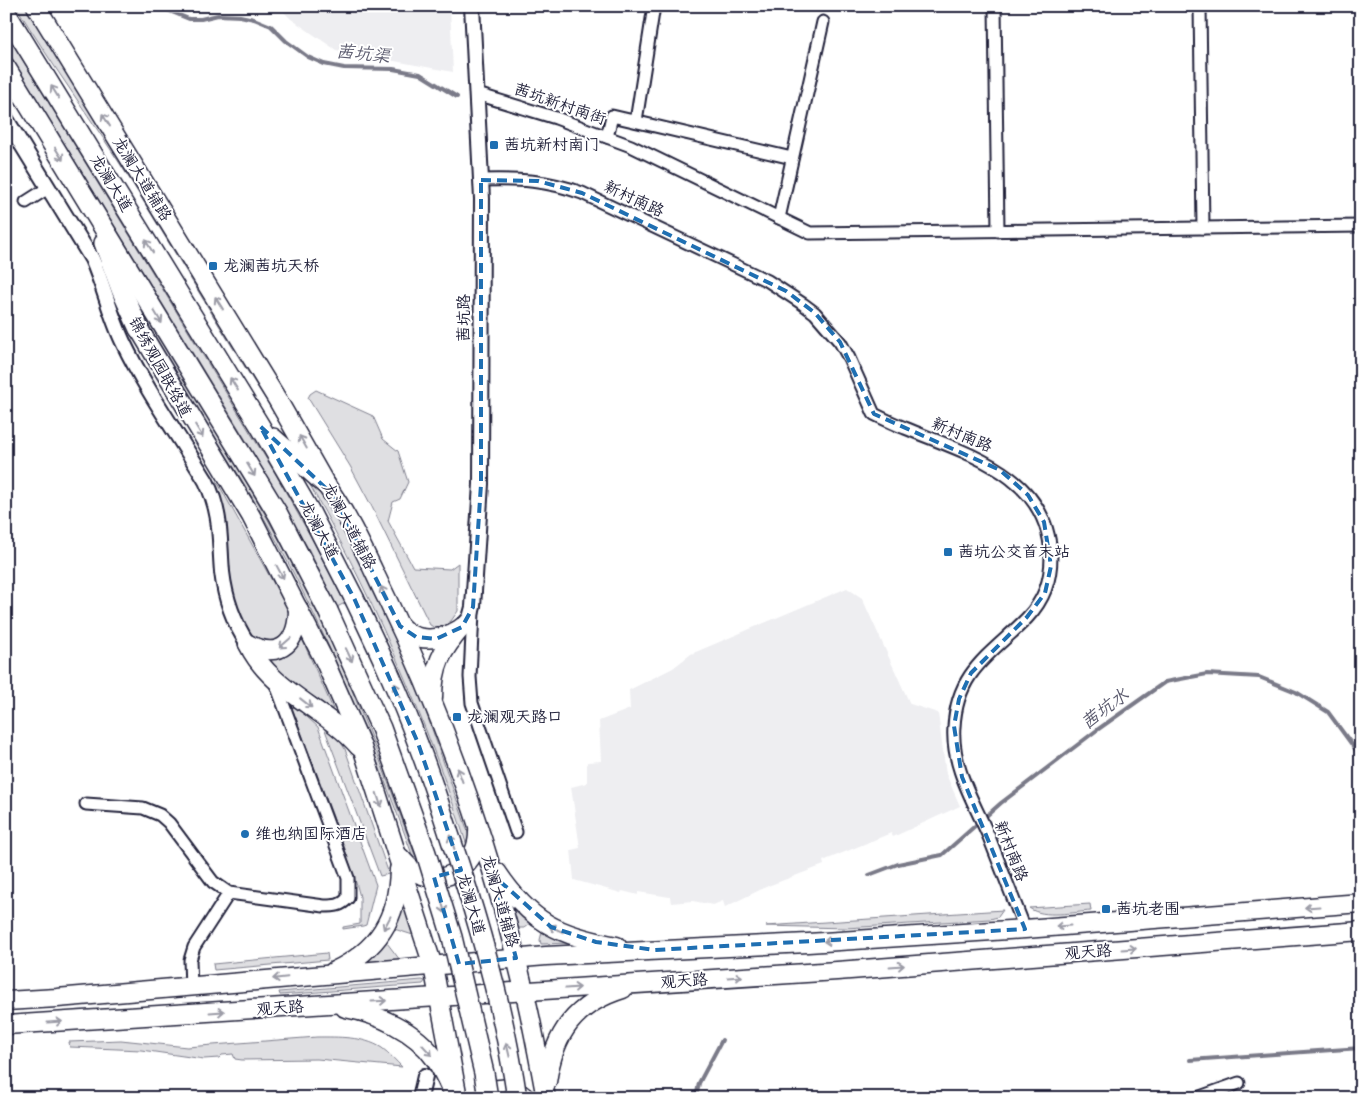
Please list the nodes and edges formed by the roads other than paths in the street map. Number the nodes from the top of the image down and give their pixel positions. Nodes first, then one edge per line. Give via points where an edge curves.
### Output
1 (36, 6) edge
2 (472, 6) edge
3 (654, 6) edge
4 (994, 6) edge
5 (1200, 6) edge
6 (6, 13) edge
7 (823, 22) dead end
8 (6, 68) edge
9 (477, 94) junction
10 (6, 119) edge
11 (636, 122) junction
12 (607, 137) junction
13 (792, 158) junction
14 (481, 180) junction
15 (48, 188) junction
16 (87, 200) junction
17 (26, 202) dead end
18 (779, 218) junction
19 (1361, 226) edge
20 (1203, 228) junction
21 (998, 231) junction
22 (139, 329) joint
23 (260, 426) junction
24 (326, 485) junction
25 (298, 607) junction
26 (473, 607) junction
27 (400, 626) junction
28 (462, 627) junction
29 (248, 644) junction
30 (274, 678) junction
31 (436, 711) junction
32 (364, 753) junction
33 (86, 804) dead end
34 (478, 827) junction
35 (516, 832) dead end
36 (487, 854) junction
37 (398, 857) junction
38 (229, 892) junction
39 (1361, 903) edge
40 (1025, 929) junction
41 (1361, 931) edge
42 (655, 950) junction
43 (516, 958) junction
44 (433, 966) junction
45 (329, 974) junction
46 (648, 983) junction
47 (191, 987) junction
48 (524, 990) junction
49 (439, 997) junction
50 (6, 1001) edge
51 (320, 1005) junction
52 (6, 1026) edge
53 (425, 1076) dead end
54 (1238, 1082) dead end
55 (420, 1098) edge
56 (454, 1098) edge
57 (458, 1098) edge
58 (483, 1098) edge
59 (488, 1098) edge
60 (517, 1098) edge
61 (526, 1098) edge
62 (546, 1098) edge
63 (1197, 1098) edge

24 -> 1 main road, 龙澜大道辅路 via 277,399
2 - 9 street, 茜坑路
3 - 11 street
4 - 21 street
5 - 20 street
23 -> 6 highway, 龙澜大道
7 - 13 street
8 -> 16 highway, 龙澜大道
9 - 12 street, 茜坑新村南街
9 - 14 street, 茜坑路
10 - 15 street, 锦绣观园联络道
11 - 12 street via 612,116
11 - 13 street
12 - 18 street, 茜坑新村南街
13 - 18 street
14 - 26 street, 茜坑路 via 480,484
14 - 40 street, 新村南路 via 538,181 560,185 768,281 803,304 840,342 874,414 982,460 1000,470 1028,495 1044,522 1048,537 1049,580 1038,605 980,661 964,686 955,715 954,739 968,790
15 - 17 street
15 - 29 street, 锦绣观园联络道 via 92,259 122,341 213,495 218,511 225,588 233,616
16 - 22 highway
16 -> 59 highway, 龙澜大道, bridge via 278,514 328,611 381,728 452,937
18 - 21 street, 茜坑新村南街 via 810,233
19 - 20 street, 茜坑新村南街
20 - 21 street, 茜坑新村南街
22 -> 25 main road via 251,516
23 - 24 highway
60 -> 23 highway, 龙澜大道, bridge via 496,997 469,894 418,743 354,598
27 -> 24 main road, 龙澜大道辅路 via 349,523
25 -> 29 main road via 296,629 285,646 270,651
25 - 32 main road
26 - 28 street, 茜坑路 via 470,618
26 - 35 street via 472,703
27 - 28 main road via 416,637 428,639 447,636
27 - 31 main road, 龙澜大道辅路
28 - 31 main road via 443,650 436,668 433,689
29 - 30 main road via 254,656
30 -> 32 main road
30 - 38 street via 348,878 348,898 344,904 335,906
34 -> 31 main road, 龙澜大道辅路
32 -> 37 main road
33 - 38 street via 152,810 169,823 213,882
34 - 36 main road, 龙澜大道辅路
34 - 37 main road via 473,855 460,870 450,875 430,877 419,874
42 -> 36 main road via 596,942 551,927 517,899
36 - 43 main road, 龙澜大道辅路
37 - 44 main road
37 -> 45 main road via 397,897 381,933 365,952
38 - 47 street via 194,947 190,960
39 -> 40 main road, 观天路
40 -> 42 main road, 观天路
46 -> 41 main road, 观天路
42 - 43 main road, 观天路
43 - 44 main road, 观天路
43 - 48 main road, 龙澜大道辅路
44 - 45 main road, 观天路
44 - 49 main road
45 -> 47 main road, 观天路
48 -> 46 main road, 观天路
46 - 62 main road via 607,995 571,1020 562,1031 552,1055
47 - 50 main road, 观天路
48 - 49 main road, 观天路
48 - 62 main road, 龙澜大道辅路
51 -> 49 main road, 观天路
49 - 57 main road
52 -> 51 main road, 观天路
51 -> 56 main road via 369,1015 392,1024 416,1040 442,1069
53 - 55 street
54 - 63 street
58 - 61 main road via 504,1088 513,1089

